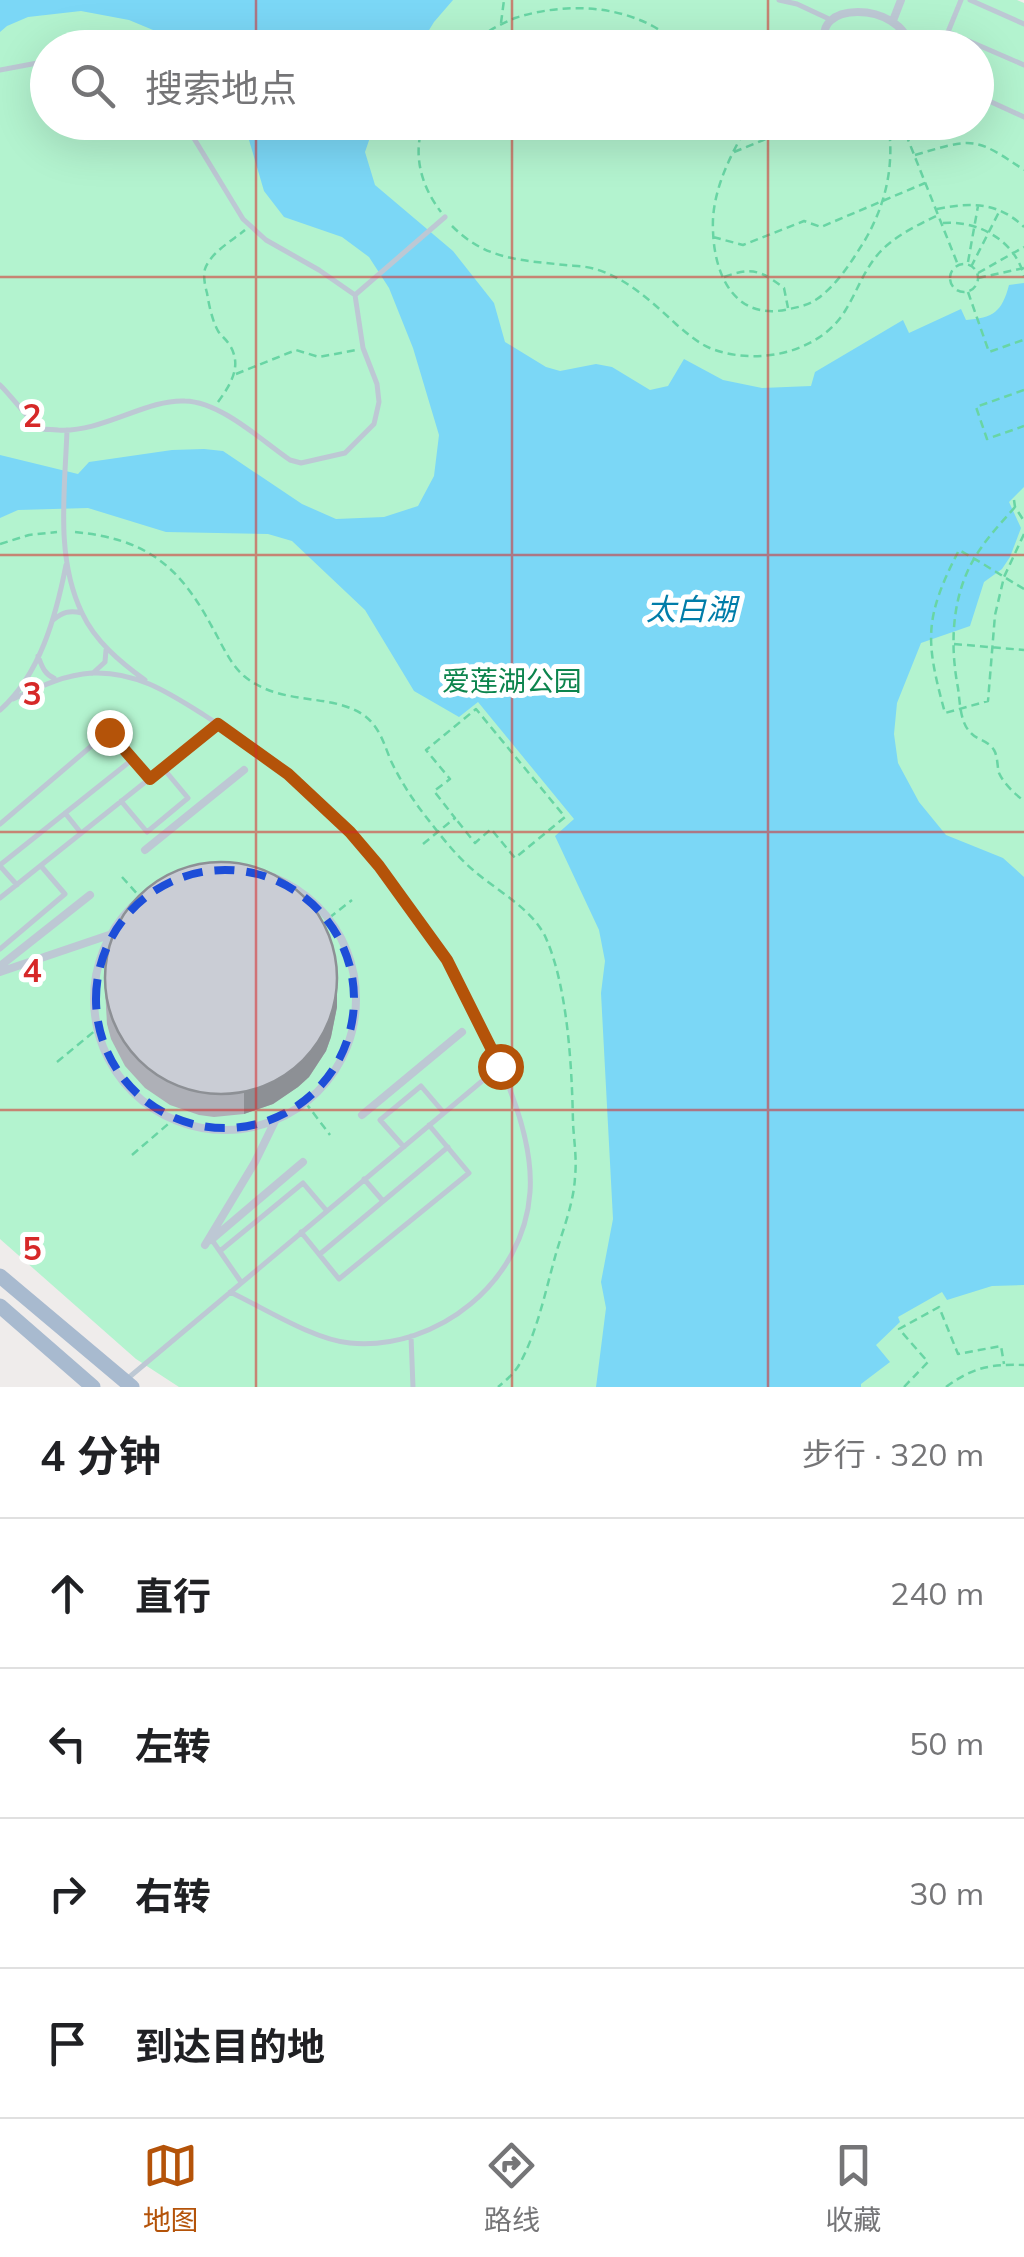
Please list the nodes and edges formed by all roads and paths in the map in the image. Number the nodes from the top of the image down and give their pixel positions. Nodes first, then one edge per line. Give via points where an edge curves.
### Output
1 (504, 0) edge
2 (779, 0) edge
3 (900, 0) edge
4 (961, 0) edge
5 (970, 0) edge
6 (578, 2) edge
7 (827, 18) junction
8 (894, 18) junction
9 (501, 24) junction
10 (1024, 24) edge
11 (492, 30) edge
12 (661, 30) edge
13 (825, 30) edge
14 (904, 30) edge
15 (949, 30) edge
16 (994, 52) edge
17 (30, 64) edge
18 (1024, 65) edge
19 (0, 70) edge
20 (994, 104) edge
21 (1024, 118) edge
22 (195, 140) edge
23 (419, 140) edge
24 (740, 140) edge
25 (764, 140) edge
26 (891, 140) edge
27 (908, 140) edge
28 (733, 153) junction
29 (914, 155) junction
30 (1024, 170) edge
31 (925, 183) junction
32 (883, 200) junction
33 (978, 205) junction
34 (936, 209) junction
35 (1000, 211) junction
36 (938, 215) junction
37 (445, 217) junction
38 (1024, 218) edge
39 (941, 223) junction
40 (1020, 223) junction
41 (250, 226) junction
42 (975, 226) junction
43 (1024, 228) edge
44 (989, 232) junction
45 (714, 237) junction
46 (1024, 247) edge
47 (1014, 253) junction
48 (958, 266) junction
49 (969, 266) junction
50 (1023, 268) edge
51 (977, 276) junction
52 (1024, 276) edge
53 (722, 277) junction
54 (968, 292) junction
55 (355, 295) junction
56 (788, 310) junction
57 (1024, 343) edge
58 (363, 348) junction
59 (234, 374) junction
60 (0, 385) edge
61 (1024, 390) edge
62 (214, 407) junction
63 (1024, 426) edge
64 (66, 430) junction
65 (1014, 500) dead end
66 (1015, 506) junction
67 (1024, 520) edge
68 (64, 531) junction
69 (1024, 534) edge
70 (0, 544) edge
71 (974, 559) junction
72 (66, 562) junction
73 (1004, 577) junction
74 (1024, 590) edge
75 (82, 613) junction
76 (52, 620) junction
77 (952, 644) junction
78 (106, 647) junction
79 (990, 647) junction
80 (1024, 650) edge
81 (38, 656) junction
82 (93, 673) junction
83 (57, 679) junction
84 (147, 682) junction
85 (13, 699) junction
86 (961, 708) junction
87 (0, 710) edge
88 (218, 724) junction
89 (132, 759) junction
90 (163, 768) junction
91 (244, 770) dead end
92 (150, 779) junction
93 (121, 801) junction
94 (1024, 802) edge
95 (65, 813) junction
96 (455, 818) junction
97 (0, 824) edge
98 (81, 833) junction
99 (423, 844) dead end
100 (146, 850) dead end
101 (0, 865) edge
102 (42, 866) junction
103 (122, 876) dead end
104 (16, 886) junction
105 (90, 896) dead end
106 (0, 898) edge
107 (141, 898) junction
108 (352, 900) dead end
109 (329, 918) junction
110 (110, 935) junction
111 (0, 949) edge
112 (0, 969) edge
113 (96, 1029) junction
114 (462, 1032) dead end
115 (57, 1062) dead end
116 (500, 1066) junction
117 (304, 1102) junction
118 (444, 1113) junction
119 (362, 1115) dead end
120 (174, 1118) junction
121 (276, 1120) junction
122 (430, 1125) junction
123 (330, 1134) dead end
124 (404, 1146) junction
125 (448, 1147) junction
126 (132, 1155) dead end
127 (303, 1162) dead end
128 (364, 1179) junction
129 (383, 1201) junction
130 (326, 1210) junction
131 (301, 1232) junction
132 (212, 1240) junction
133 (220, 1251) junction
134 (319, 1254) junction
135 (0, 1276) edge
136 (242, 1282) junction
137 (230, 1292) junction
138 (0, 1306) edge
139 (410, 1336) junction
140 (1004, 1364) junction
141 (1024, 1365) edge
142 (128, 1384) edge
143 (90, 1385) edge
144 (413, 1387) edge
145 (904, 1387) edge
146 (946, 1387) edge

1 - 9 path
2 - 7 lane
3 - 8 street
4 - 15 lane
5 - 10 lane
6 - 9 path
6 - 12 path via 624,12
7 - 8 street via 852,3
7 - 13 street
8 - 14 street
9 - 11 path
16 - 18 lane
17 - 19 lane
20 - 21 lane
22 - 41 lane
23 - 37 path via 425,188
24 - 28 path
25 - 28 path
26 - 32 path
27 - 29 path
28 - 45 path via 716,204
29 - 30 path via 966,141
29 - 31 path
31 - 32 path
31 - 34 path
32 - 45 path via 821,227 804,221 743,246
32 - 56 path via 861,246 827,292
33 - 34 path
33 - 35 path
33 - 42 path
34 - 36 path
35 - 40 path
35 - 44 path
36 - 37 path via 882,249 837,323 820,337 751,357 696,342 642,294 594,268 499,256
36 - 39 path
37 - 55 lane
38 - 40 path
39 - 42 path
39 - 48 path
40 - 43 path
41 - 55 lane
41 - 59 path via 205,268 210,308 234,354
42 - 44 path
42 - 49 path
44 - 47 path
44 - 49 path
45 - 53 path
46 - 47 path
47 - 50 path
47 - 51 path
48 - 49 path
48 - 54 path via 950,281 958,292
49 - 51 path
50 - 51 path
50 - 52 path
51 - 54 path
53 - 56 path via 748,307
53 - 56 path via 761,273 784,288
54 - 57 path via 989,352
55 - 58 lane
58 - 59 path via 319,357 296,350
58 - 62 lane via 380,402 374,424 345,453 290,460
59 - 62 path
60 - 64 lane via 43,429
61 - 63 path via 976,407 987,439
62 - 64 lane via 167,402
64 - 68 lane
65 - 66 path
66 - 67 path
66 - 71 path
68 - 70 path
68 - 72 lane
69 - 73 path
71 - 73 path
71 - 77 path via 960,592
71 - 86 path via 959,550 931,626 944,713
72 - 75 lane
72 - 76 lane
73 - 74 path
73 - 79 path
75 - 76 lane via 64,612
75 - 78 lane
76 - 81 lane
77 - 79 path
77 - 86 path
78 - 82 lane via 107,658
78 - 84 lane
79 - 80 path
79 - 86 path via 988,701
81 - 83 lane via 48,676
81 - 85 lane
82 - 83 lane
82 - 84 lane
83 - 85 lane
84 - 88 lane
85 - 87 lane
86 - 94 path via 968,731 995,752 1006,784
88 - 90 lane
88 - 116 lane via 288,774 379,866 447,960
89 - 92 lane
89 - 95 lane
89 - 97 lane via 109,732
90 - 92 lane
90 - 93 lane via 188,798 147,832
91 - 100 street
92 - 93 lane
93 - 98 lane
95 - 98 lane
95 - 101 lane
96 - 96 path via 434,792 450,779 426,750 476,709 566,817 515,858 491,829 475,843
96 - 99 path
98 - 102 lane
101 - 104 lane
102 - 104 lane
102 - 111 lane via 66,894
103 - 107 path
104 - 106 lane
105 - 112 street
107 - 109 street via 200,870 237,868 272,876
107 - 110 street
108 - 109 path
109 - 117 street via 352,968 354,1022 344,1056
110 - 112 street
110 - 113 street via 97,965
113 - 115 path
113 - 120 street via 126,1086
114 - 119 street
116 - 118 lane
116 - 139 lane via 528,1156 530,1194 520,1234 478,1298 449,1321
117 - 121 street
117 - 123 path
118 - 122 lane
118 - 124 lane via 421,1086 380,1120
120 - 121 street via 212,1129
120 - 126 path
121 - 132 street via 205,1245
122 - 124 lane
122 - 125 lane
124 - 128 lane
125 - 129 lane
125 - 134 lane via 469,1174 339,1279
127 - 132 street
128 - 129 lane
128 - 130 lane
129 - 134 lane
130 - 131 lane
130 - 133 lane via 303,1183
131 - 134 lane
131 - 136 lane
132 - 133 lane
133 - 136 lane
135 - 142 main road
136 - 137 lane
137 - 139 lane via 332,1340 372,1343
137 - 142 lane
138 - 143 main road
139 - 144 lane
140 - 141 path
140 - 145 path via 1001,1346 958,1354 939,1307 900,1328 928,1362
140 - 146 path via 966,1373

